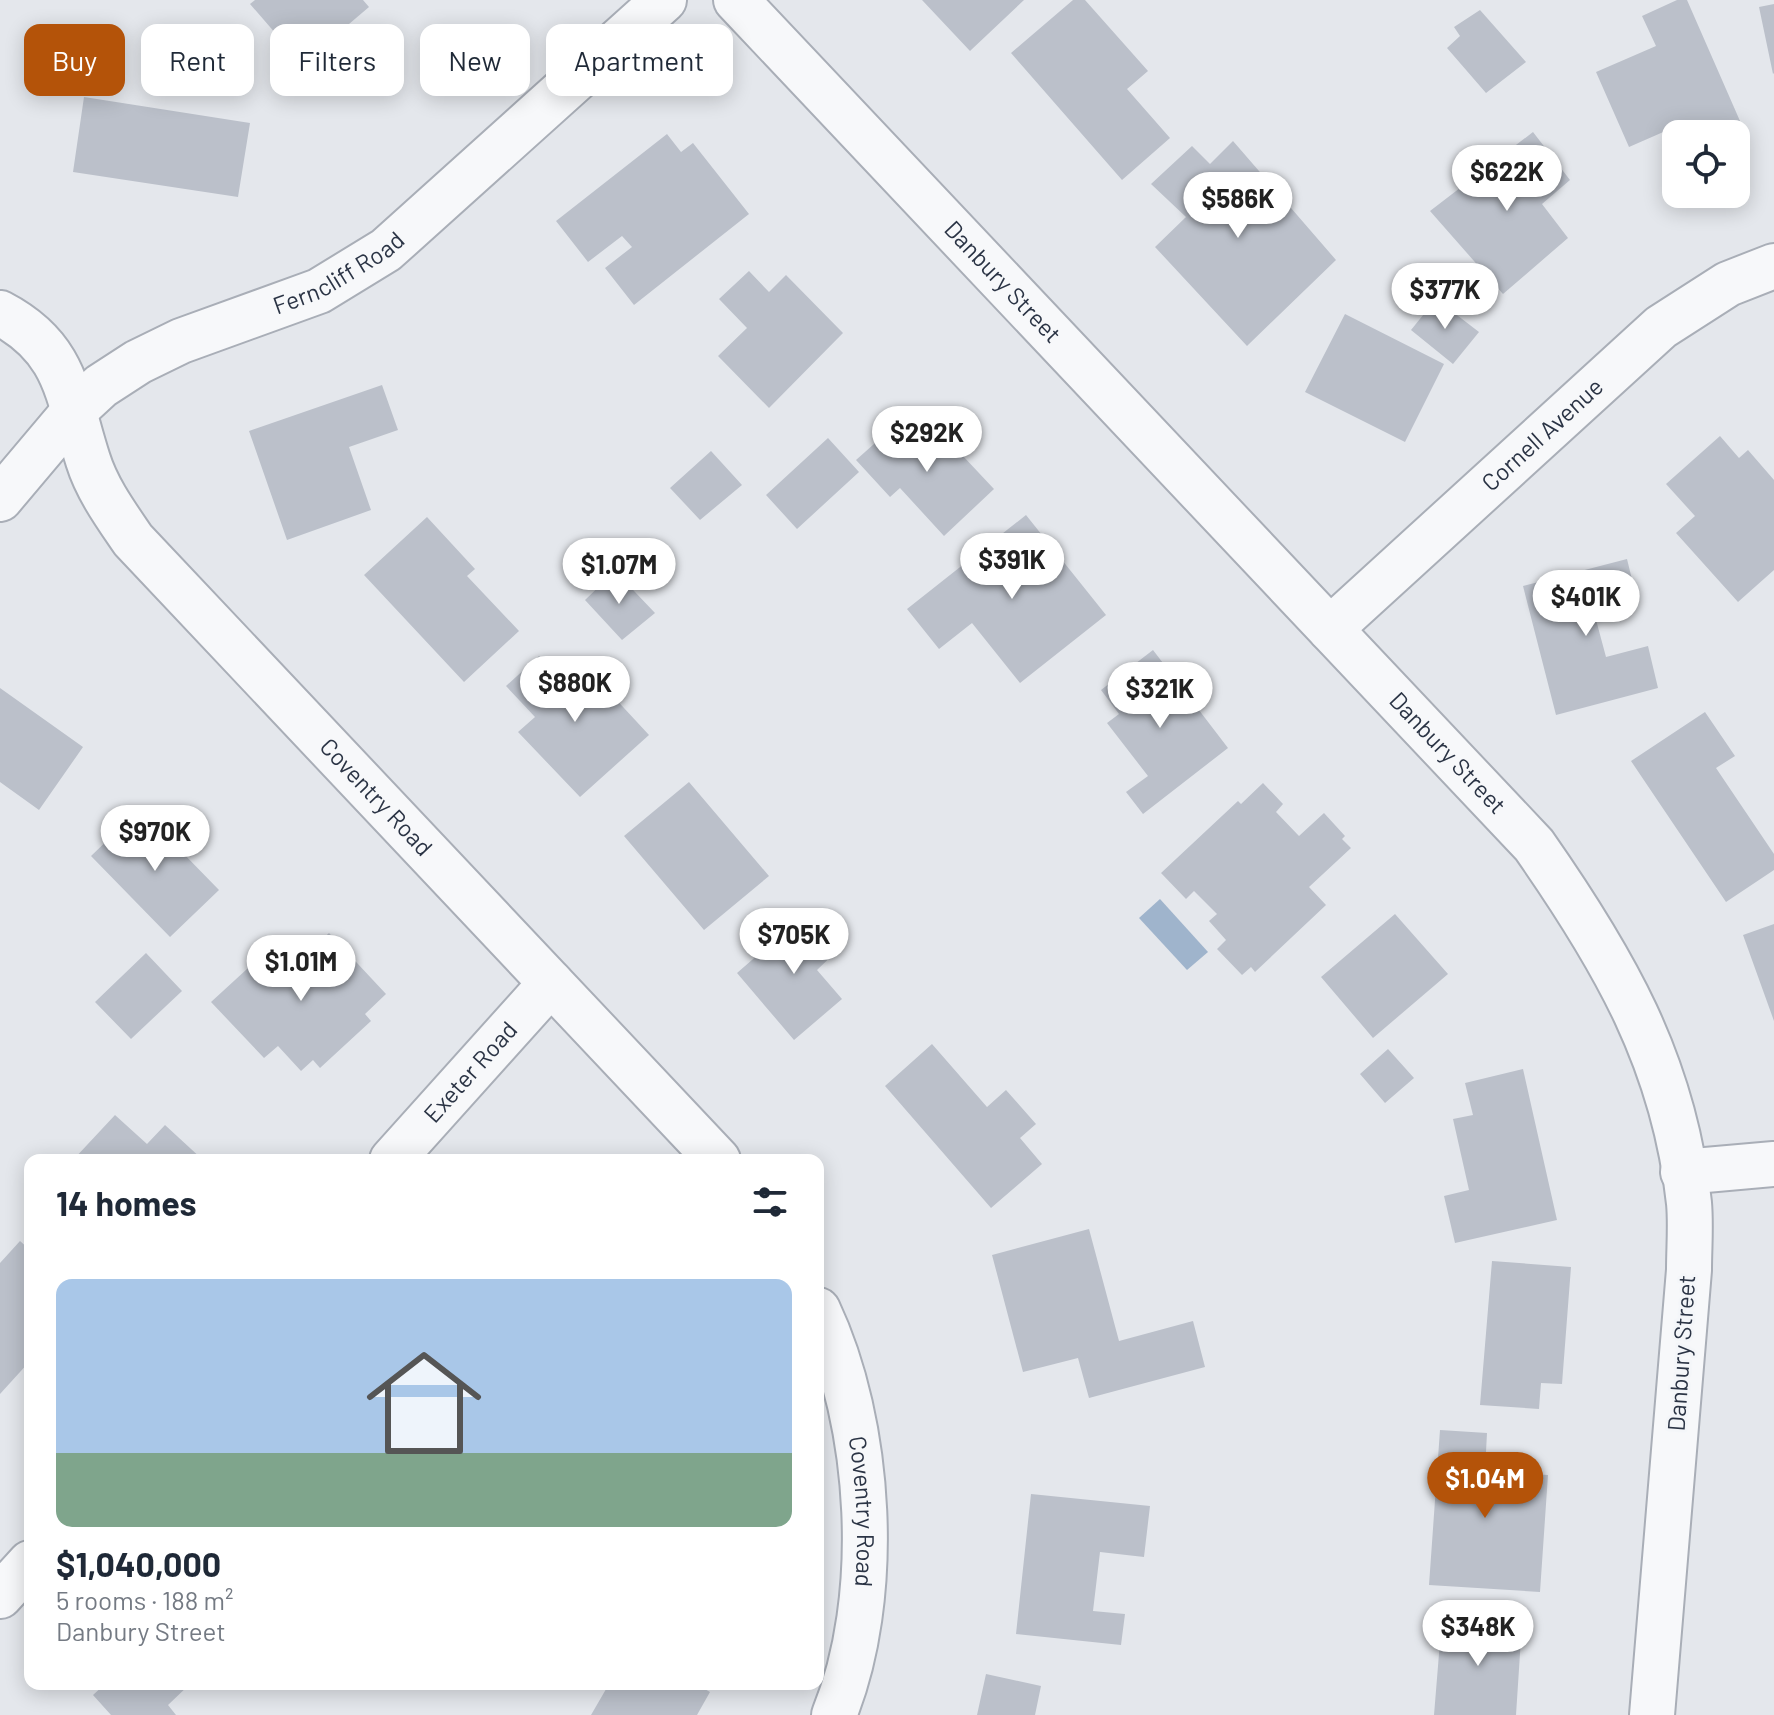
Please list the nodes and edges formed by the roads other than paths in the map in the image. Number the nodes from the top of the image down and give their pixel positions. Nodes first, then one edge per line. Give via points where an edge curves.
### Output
1 (664, 0) edge
2 (736, 0) edge
3 (1774, 266) edge
4 (0, 313) edge
5 (75, 410) junction
6 (0, 499) edge
7 (1330, 629) junction
8 (551, 983) junction
9 (397, 1154) edge
10 (712, 1154) edge
11 (1774, 1164) edge
12 (1683, 1172) junction
13 (824, 1327) edge
14 (24, 1570) edge
15 (0, 1596) edge
16 (834, 1715) edge
17 (1652, 1715) edge

1 - 5 street, Ferncliff Road via 428,215 352,275 282,307 181,341 101,386
2 - 7 street, Danbury Street
3 - 7 street, Cornell Avenue via 1728,284 1661,327
4 - 5 street via 46,345
5 - 6 street, Ferncliff Road
5 - 8 street, Coventry Road via 88,463 133,540
7 - 12 street, Danbury Street via 1534,845 1591,927 1633,1002 1655,1059
8 - 9 street, Exeter Road
8 - 10 street, Coventry Road
11 - 12 street
12 - 17 street, Danbury Street via 1689,1203 1689,1270
13 - 16 street, Coventry Road via 847,1394 865,1525 853,1648
14 - 15 street

